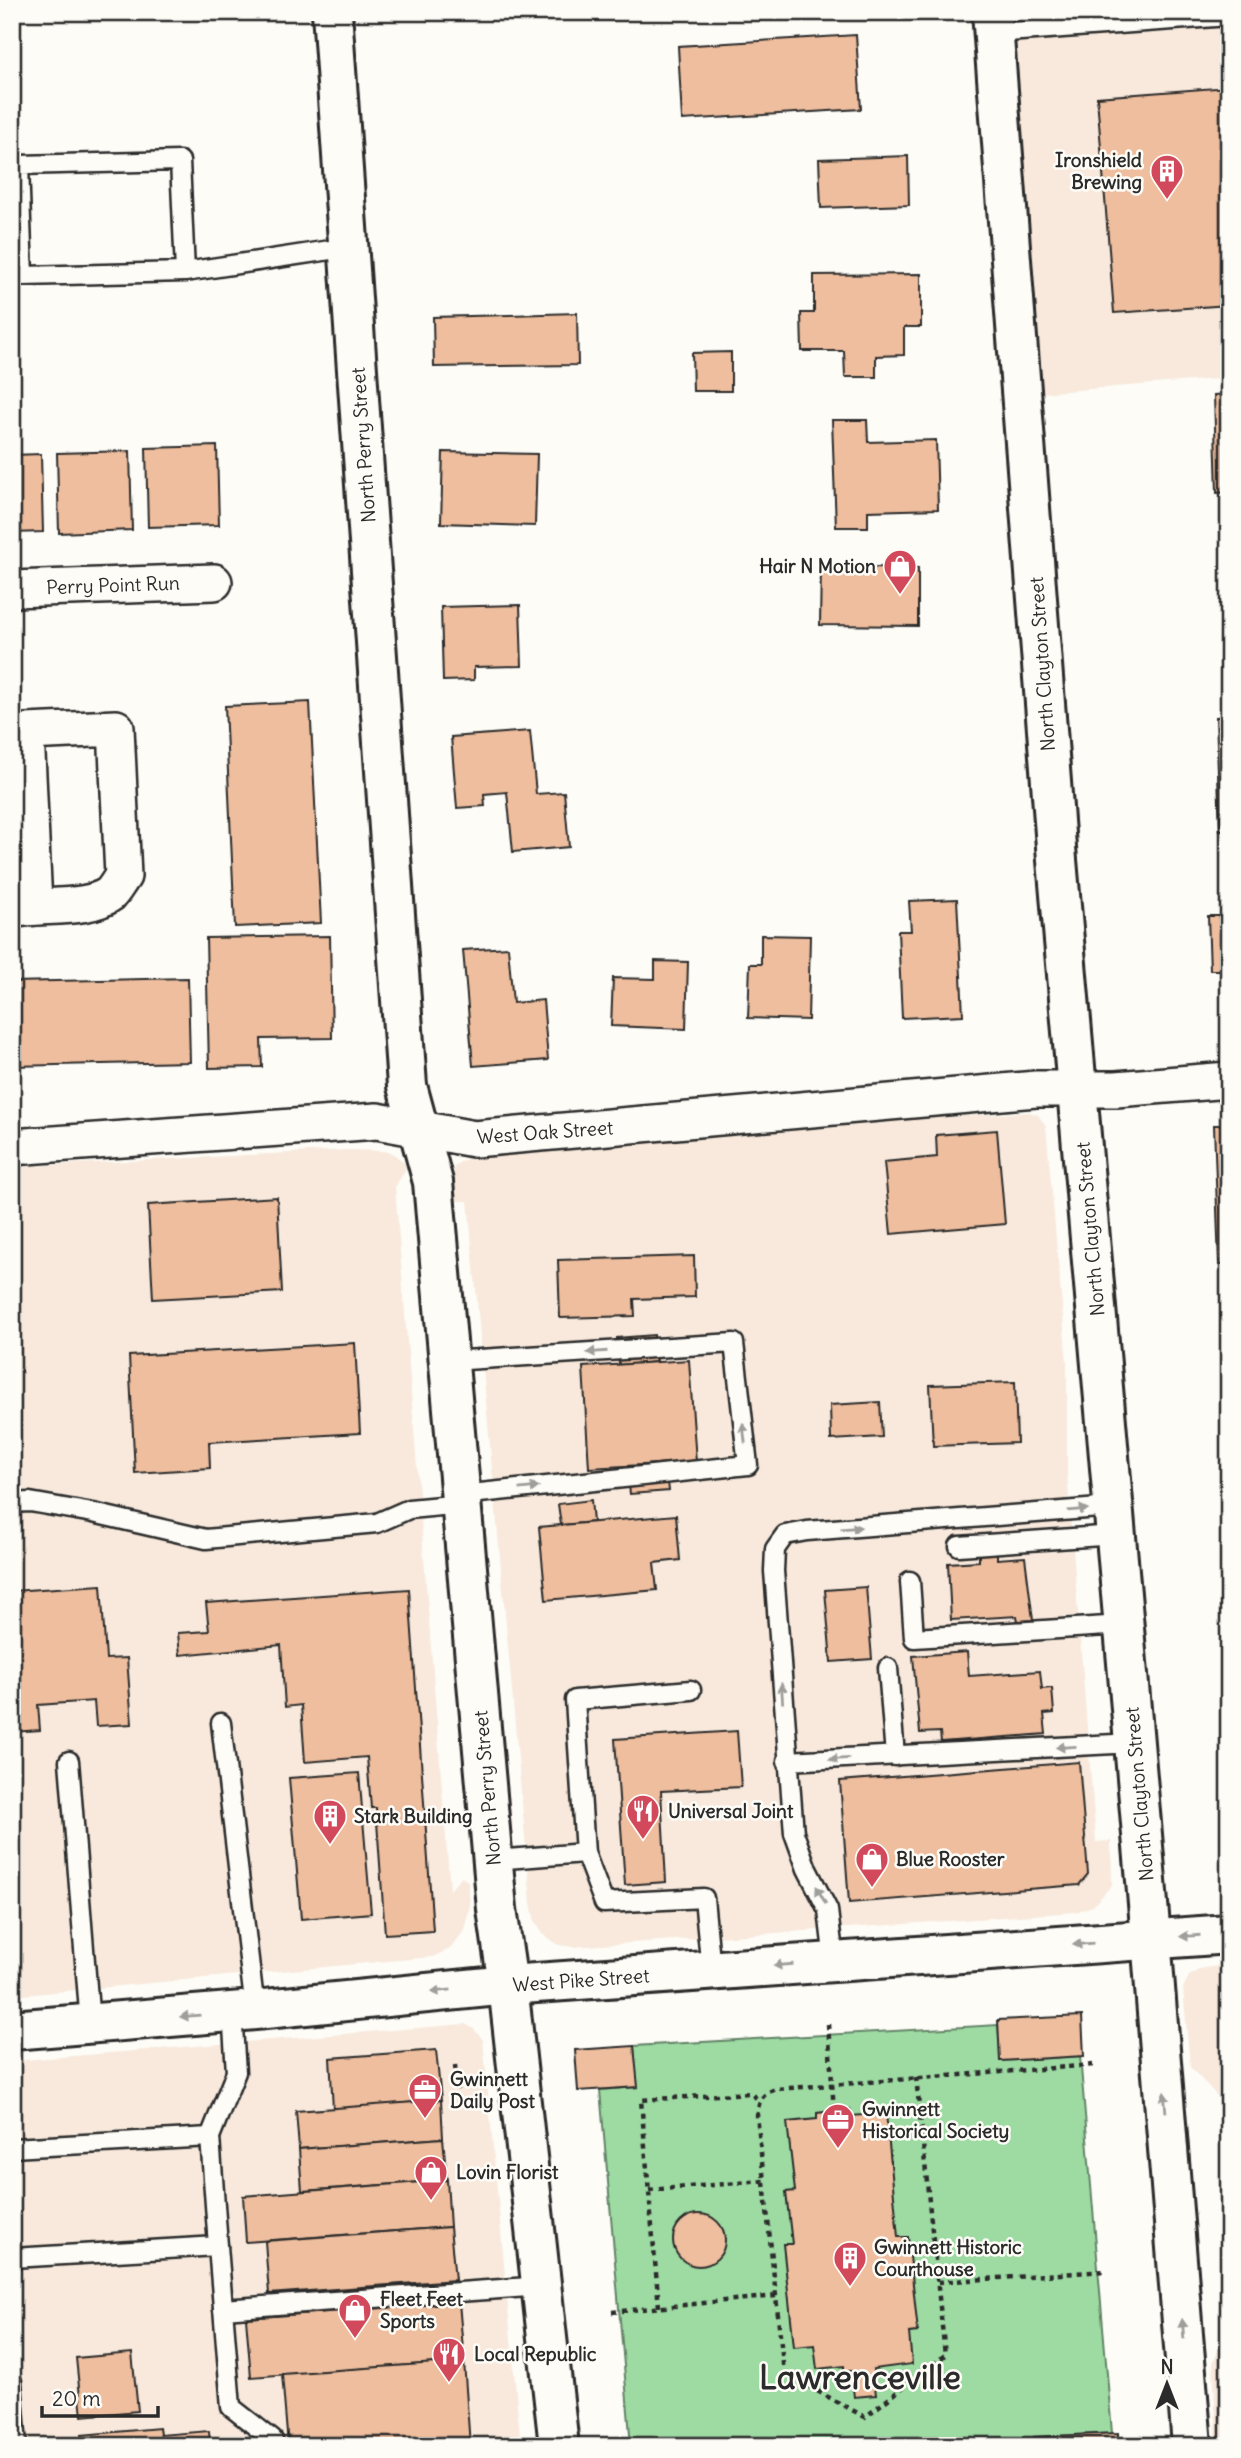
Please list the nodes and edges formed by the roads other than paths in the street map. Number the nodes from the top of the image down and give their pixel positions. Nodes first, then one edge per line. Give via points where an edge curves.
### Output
1 (332, 12) edge
2 (1229, 16) edge
3 (993, 23) edge
4 (350, 247) junction
5 (185, 272) junction
6 (214, 582) dead end
7 (12, 589) edge
8 (23, 908) edge
9 (1229, 1080) edge
10 (1078, 1089) junction
11 (420, 1130) junction
12 (12, 1147) edge
13 (449, 1361) junction
14 (462, 1499) junction
15 (12, 1503) edge
16 (1114, 1521) junction
17 (959, 1546) dead end
18 (910, 1581) dead end
19 (1123, 1625) junction
20 (888, 1668) dead end
21 (691, 1690) dead end
22 (221, 1723) dead end
23 (1134, 1743) junction
24 (895, 1756) junction
25 (69, 1761) dead end
26 (787, 1761) junction
27 (585, 1853) junction
28 (494, 1860) junction
29 (1229, 1934) edge
30 (1151, 1938) junction
31 (834, 1961) junction
32 (711, 1971) junction
33 (508, 1984) junction
34 (243, 2011) junction
35 (90, 2024) junction
36 (12, 2030) edge
37 (210, 2137) junction
38 (12, 2148) edge
39 (218, 2246) junction
40 (12, 2258) edge
41 (543, 2286) junction
42 (223, 2308) junction
43 (12, 2382) edge
44 (13, 2408) edge
45 (17, 2446) edge
46 (274, 2446) edge
47 (558, 2446) edge
48 (1192, 2446) edge

1 - 4 street, North Perry Street
2 - 3 lane
3 - 10 street, North Clayton Street
4 - 5 lane
4 - 11 street, North Perry Street via 407,1086
5 - 5 lane via 180,161 19,165 23,276
6 - 7 street, Perry Point Run
8 - 8 street via 26,732 116,728 123,876 111,893 93,902
9 - 10 street, West Oak Street
10 - 11 street, West Oak Street via 474,1139
10 - 16 street, North Clayton Street
11 - 12 street, West Oak Street via 377,1121
11 - 13 street, North Perry Street via 433,1182
13 - 14 street, North Perry Street
14 -> 13 lane via 748,1465 734,1343
14 - 15 lane via 409,1509 377,1524 206,1539 93,1513
14 - 28 street, North Perry Street
16 - 17 lane
16 - 19 street, North Clayton Street
26 -> 16 lane via 774,1571 775,1549 785,1535
18 - 19 lane via 915,1638
19 - 23 street, North Clayton Street
20 - 24 lane
21 - 27 lane via 575,1700
22 - 34 lane
23 -> 24 lane
23 - 30 street, North Clayton Street
24 -> 26 lane
25 - 35 lane
31 -> 26 lane via 828,1910 794,1833
27 - 28 lane
27 - 32 lane via 604,1903 704,1898
28 - 33 street, North Perry Street
29 -> 30 street, West Pike Street
30 -> 31 street, West Pike Street
48 -> 30 street, North Clayton Street
31 -> 32 street, West Pike Street
32 - 33 street, West Pike Street
33 -> 34 street, West Pike Street
33 - 41 street, North Perry Street
34 -> 35 street, West Pike Street
34 - 37 lane via 236,2072
35 - 36 street, West Pike Street
37 - 38 lane
37 - 39 lane
39 - 40 lane
39 - 42 lane
41 - 42 lane
41 - 47 street, North Perry Street
42 - 46 lane via 231,2407 273,2440
43 - 44 lane
44 - 45 lane

